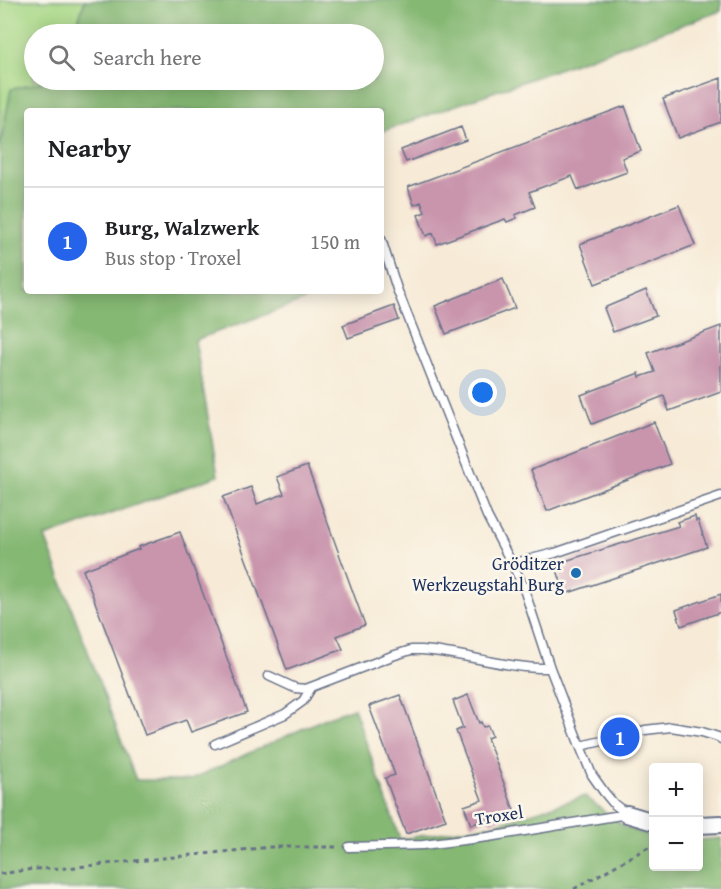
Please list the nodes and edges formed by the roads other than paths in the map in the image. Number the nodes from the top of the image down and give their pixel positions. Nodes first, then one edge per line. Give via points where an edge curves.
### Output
1 (384, 248) edge
2 (721, 496) edge
3 (512, 564) junction
4 (550, 668) junction
5 (269, 676) dead end
6 (311, 688) junction
7 (721, 739) edge
8 (215, 744) dead end
9 (580, 746) junction
10 (627, 814) junction
11 (649, 821) edge
12 (721, 824) edge
13 (703, 825) edge
14 (349, 847) road end

1 - 3 lane via 483,506
2 - 3 lane
3 - 4 lane
4 - 6 lane via 411,650
4 - 9 lane
5 - 6 lane via 295,688
6 - 8 lane via 303,701 285,714
7 - 9 lane via 671,727
9 - 10 lane via 592,775
10 - 11 street, Troxel
10 - 14 lane, Troxel via 423,845
12 - 13 street

